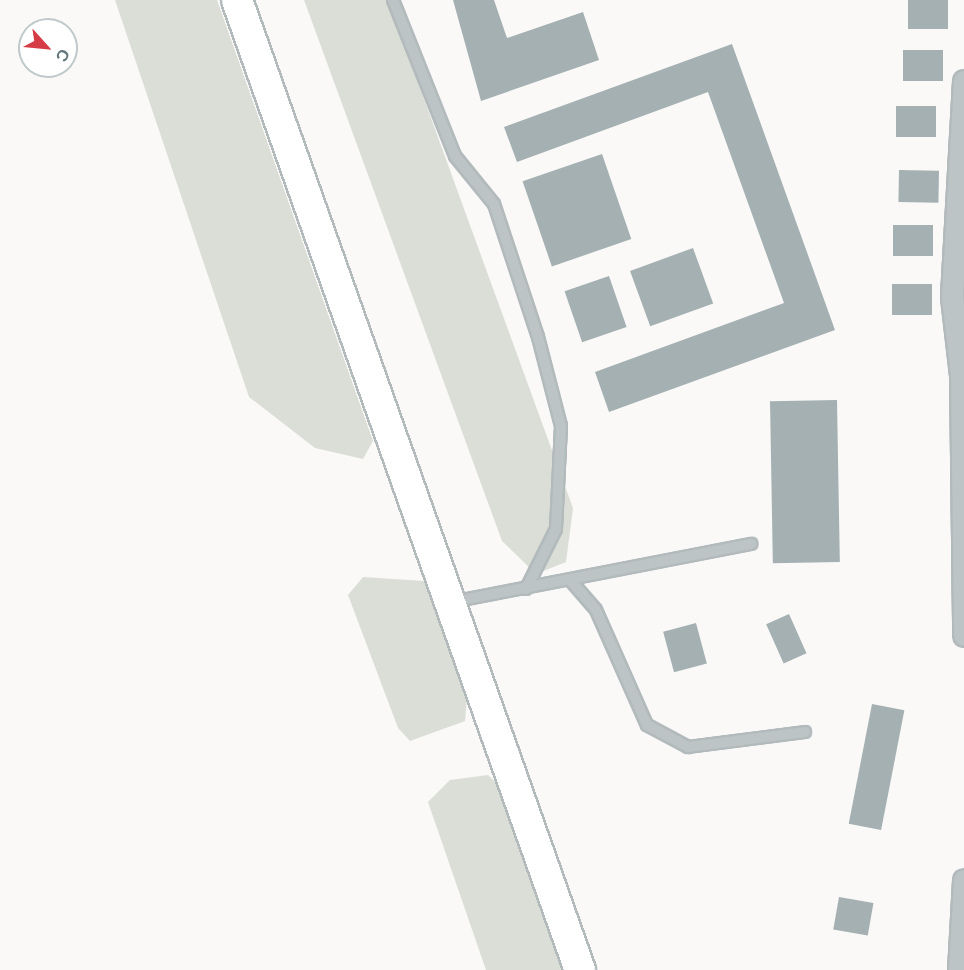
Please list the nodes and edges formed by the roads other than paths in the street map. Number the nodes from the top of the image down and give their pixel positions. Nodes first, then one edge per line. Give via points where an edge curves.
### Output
1 (237, 0) edge
2 (393, 0) edge
3 (964, 81) edge
4 (751, 544) dead end
5 (571, 581) junction
6 (526, 589) junction
7 (449, 602) junction
8 (964, 634) edge
9 (805, 732) dead end
10 (964, 880) edge
11 (580, 970) edge
12 (959, 970) edge

1 - 7 street
2 - 6 lane via 455,156 494,204 538,337 561,426 556,530
3 - 8 street via 952,297 961,375
4 - 5 lane
5 - 6 lane
5 - 9 lane via 596,610 647,725 688,747
6 - 7 lane
7 - 11 street
10 - 12 street

